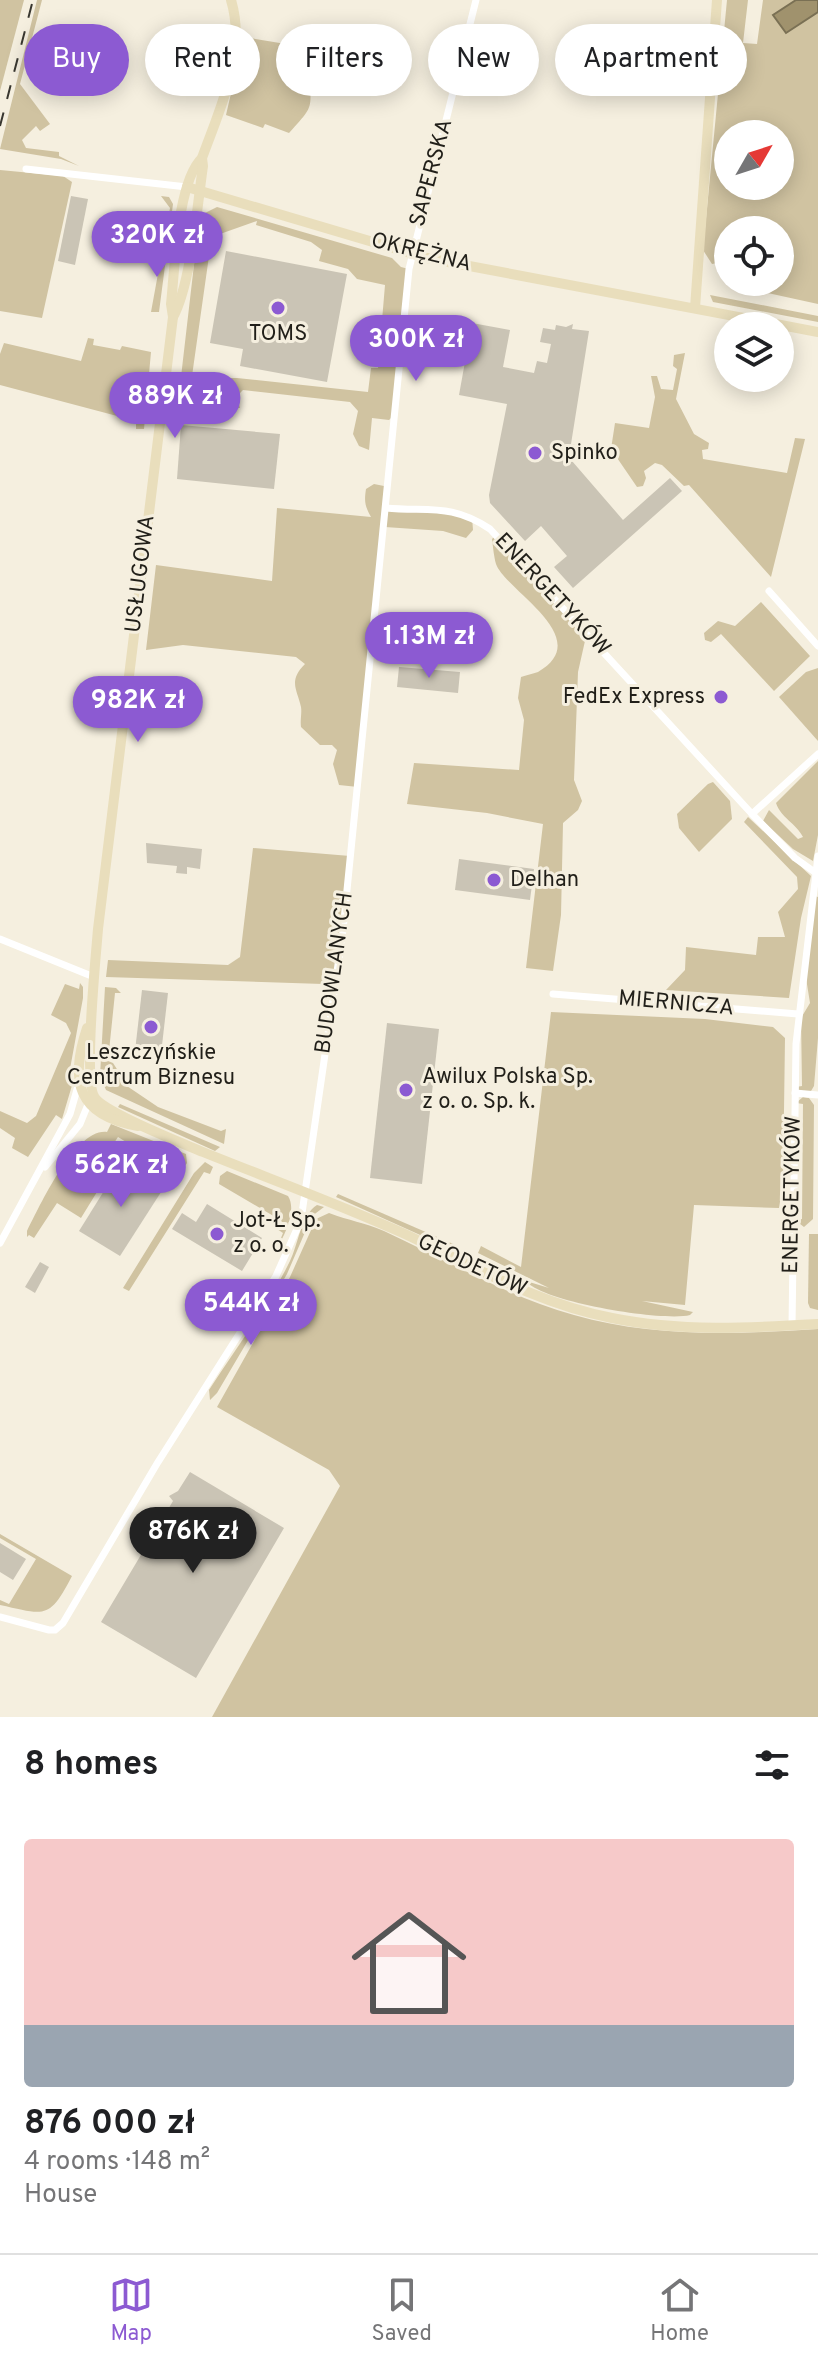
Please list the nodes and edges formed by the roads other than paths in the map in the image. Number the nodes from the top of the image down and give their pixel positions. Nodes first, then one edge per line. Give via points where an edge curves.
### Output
1 (231, 0) edge
2 (476, 0) edge
3 (717, 0) edge
4 (202, 158) junction
5 (26, 169) dead end
6 (187, 187) junction
7 (200, 190) junction
8 (412, 253) junction
9 (695, 308) junction
10 (173, 317) junction
11 (818, 332) edge
12 (386, 508) junction
13 (769, 591) dead end
14 (818, 646) edge
15 (818, 754) edge
16 (731, 772) dead end
17 (722, 780) junction
18 (752, 814) junction
19 (818, 856) edge
20 (816, 873) junction
21 (0, 939) edge
22 (94, 977) junction
23 (553, 994) dead end
24 (798, 1014) junction
25 (89, 1022) junction
26 (78, 1086) junction
27 (92, 1093) junction
28 (795, 1093) junction
29 (818, 1095) edge
30 (100, 1103) junction
31 (88, 1105) junction
32 (70, 1114) junction
33 (104, 1115) junction
34 (80, 1124) junction
35 (144, 1127) junction
36 (41, 1172) junction
37 (306, 1193) junction
38 (0, 1243) edge
39 (818, 1324) edge
40 (792, 1326) junction
41 (0, 1617) edge

1 - 4 street via 236,49
2 - 8 street, SAPERSKA
3 - 9 street
4 - 6 street, USŁUGOWA
4 - 7 street, USŁUGOWA
5 - 6 street, OKRĘŻNA
6 - 7 street, OKRĘŻNA
6 - 10 street, USŁUGOWA
7 - 8 street, OKRĘŻNA
7 - 10 street, USŁUGOWA via 187,275
8 - 9 street, OKRĘŻNA
8 - 12 street, BUDOWLANYCH
9 - 11 street, OKRĘŻNA
10 - 22 street, USŁUGOWA
12 - 17 street, ENERGETYKÓW via 468,515 490,529
12 - 37 street, BUDOWLANYCH via 343,930
13 - 14 street
15 - 18 street
16 - 17 street
17 - 18 street, ENERGETYKÓW
18 - 20 street, ENERGETYKÓW
19 - 20 street, ENERGETYKÓW
20 - 24 street, ENERGETYKÓW
21 - 22 street
22 - 25 street, USŁUGOWA
23 - 24 street, MIERNICZA
24 - 28 street, ENERGETYKÓW
25 - 26 street, USŁUGOWA
25 - 27 street, USŁUGOWA
26 - 31 street
26 - 32 street, USŁUGOWA
27 - 30 street
27 - 31 street, USŁUGOWA
28 - 29 street
28 - 40 street, ENERGETYKÓW
30 - 31 street
30 - 35 street, GEODETÓW
31 - 32 street
31 - 33 street, GEODETÓW
31 - 34 street, USŁUGOWA
32 - 36 street, USŁUGOWA
33 - 34 street
33 - 35 street, GEODETÓW
34 - 36 street, USŁUGOWA
35 - 37 street, GEODETÓW
36 - 38 street, USŁUGOWA
37 - 40 street, GEODETÓW via 572,1309 669,1326
37 - 41 street, BUDOWLANYCH via 295,1238 276,1276 59,1627 49,1630
39 - 40 street, GEODETÓW

